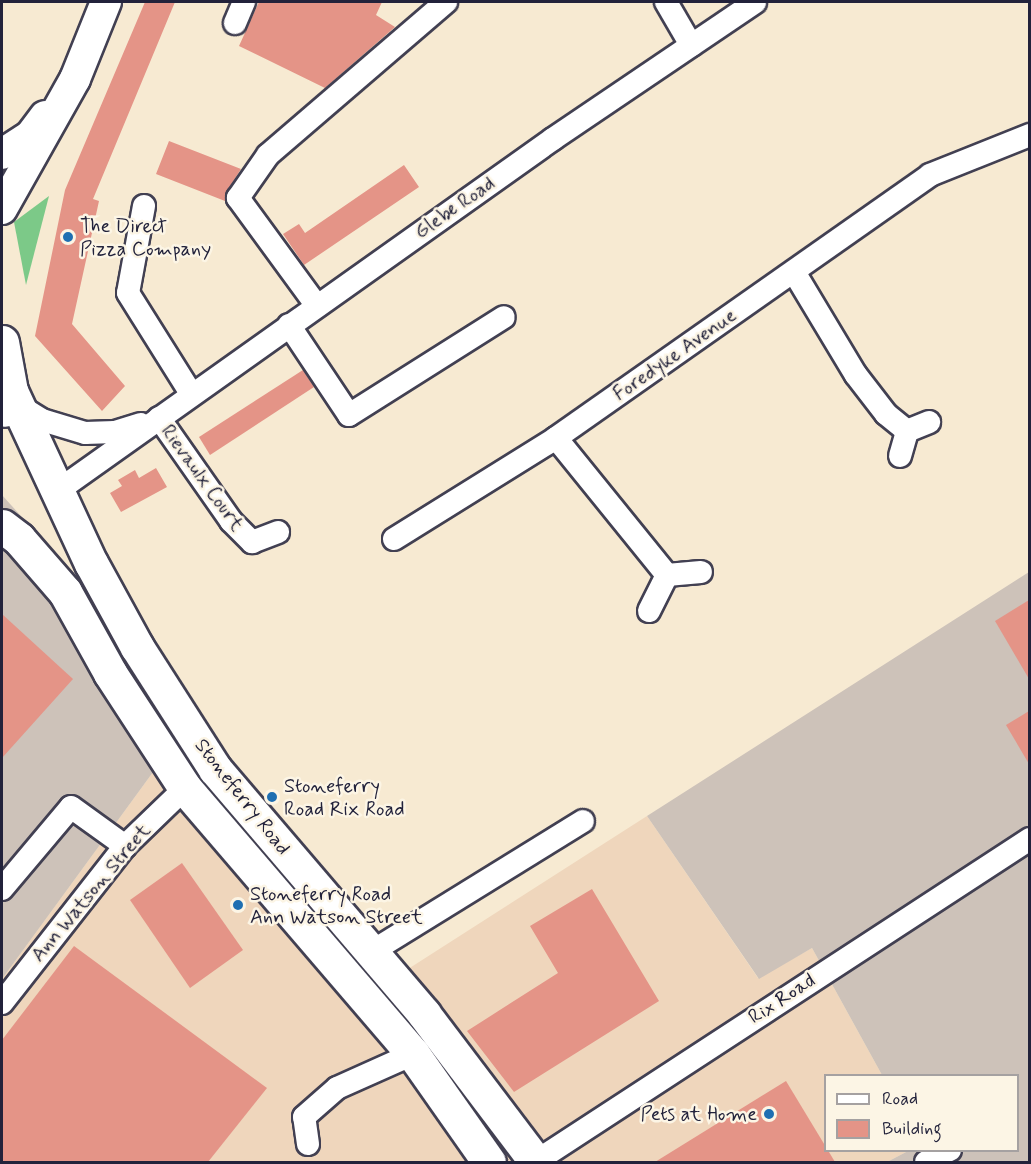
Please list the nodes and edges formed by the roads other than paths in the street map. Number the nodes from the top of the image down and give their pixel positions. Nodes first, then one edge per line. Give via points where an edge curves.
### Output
1 (106, 2) edge
2 (244, 2) edge
3 (446, 2) edge
4 (666, 2) edge
5 (755, 2) edge
6 (235, 23) dead end
7 (691, 45) junction
8 (75, 79) junction
9 (1029, 135) edge
10 (2, 154) edge
11 (144, 206) dead end
12 (2, 209) edge
13 (794, 272) junction
14 (317, 306) junction
15 (504, 317) dead end
16 (289, 325) junction
17 (2, 342) edge
18 (192, 395) junction
19 (10, 404) edge
20 (159, 418) junction
21 (929, 422) dead end
22 (907, 431) junction
23 (556, 438) junction
24 (900, 456) dead end
25 (56, 492) junction
26 (2, 526) edge
27 (278, 532) dead end
28 (394, 539) dead end
29 (701, 572) dead end
30 (667, 575) junction
31 (650, 611) dead end
32 (185, 788) junction
33 (583, 821) dead end
34 (1029, 839) edge
35 (125, 846) junction
36 (2, 889) edge
37 (371, 952) junction
38 (2, 1004) edge
39 (412, 1054) junction
40 (308, 1144) dead end
41 (489, 1162) edge
42 (536, 1162) edge

1 - 8 main road
2 - 6 street
3 - 14 street via 267,155 238,198
4 - 7 street
5 - 7 street, Glebe Road
7 - 14 street, Glebe Road
8 - 10 main road via 30,136
8 - 12 main road
9 - 13 street, Foredyke Avenue via 930,175
11 - 18 street via 128,292
13 - 22 street via 856,375 885,414
13 - 23 street, Foredyke Avenue
14 - 16 street, Glebe Road
15 - 16 street via 349,415
16 - 18 street, Glebe Road
17 - 19 highway, Stoneferry Road
18 - 20 street, Glebe Road
19 - 20 street, Glebe Road via 42,420 85,433 115,432
19 - 25 highway, Stoneferry Road
20 - 25 street, Glebe Road
20 - 27 street, Rievaulx Court via 224,512 252,542
21 - 22 street
22 - 24 street
23 - 28 street, Foredyke Avenue
23 - 30 street
25 - 37 highway, Stoneferry Road via 137,647 215,770
26 - 32 highway, Stoneferry Road via 19,539 65,592 110,673
29 - 30 street
30 - 31 street
32 - 35 street, Ann Watson Street
32 - 39 highway, Stoneferry Road
33 - 37 street
34 - 42 street, Rix Road
35 - 36 street via 71,807
35 - 38 street, Ann Watson Street
37 - 42 highway, Stoneferry Road via 424,1014
39 - 40 street via 337,1088 304,1118
39 - 41 highway, Stoneferry Road

